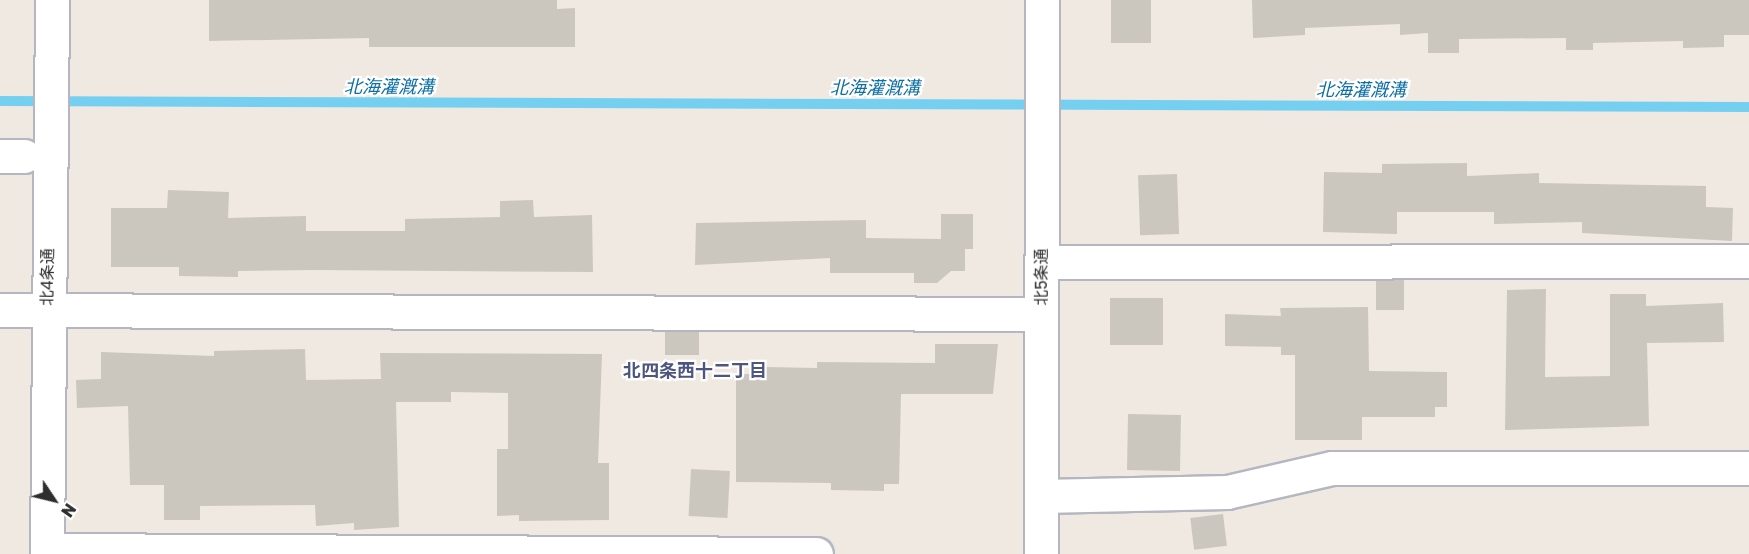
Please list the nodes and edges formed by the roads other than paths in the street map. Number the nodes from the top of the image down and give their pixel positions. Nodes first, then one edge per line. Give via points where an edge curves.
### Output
1 (52, 0) edge
2 (1042, 0) edge
3 (1749, 261) edge
4 (1041, 262) junction
5 (0, 310) edge
6 (46, 310) junction
7 (1041, 314) junction
8 (1749, 468) edge
9 (1041, 496) junction
10 (47, 552) edge
11 (816, 554) edge
12 (1041, 554) edge

1 - 6 street, 北4条通
2 - 4 street, 北5条通
3 - 4 street
4 - 7 street, 北5条通
5 - 6 street
6 - 7 street
6 - 10 street, 北4条通
7 - 9 street, 北5条通
8 - 9 street via 1332,468 1227,492
9 - 12 street, 北5条通
10 - 11 street

